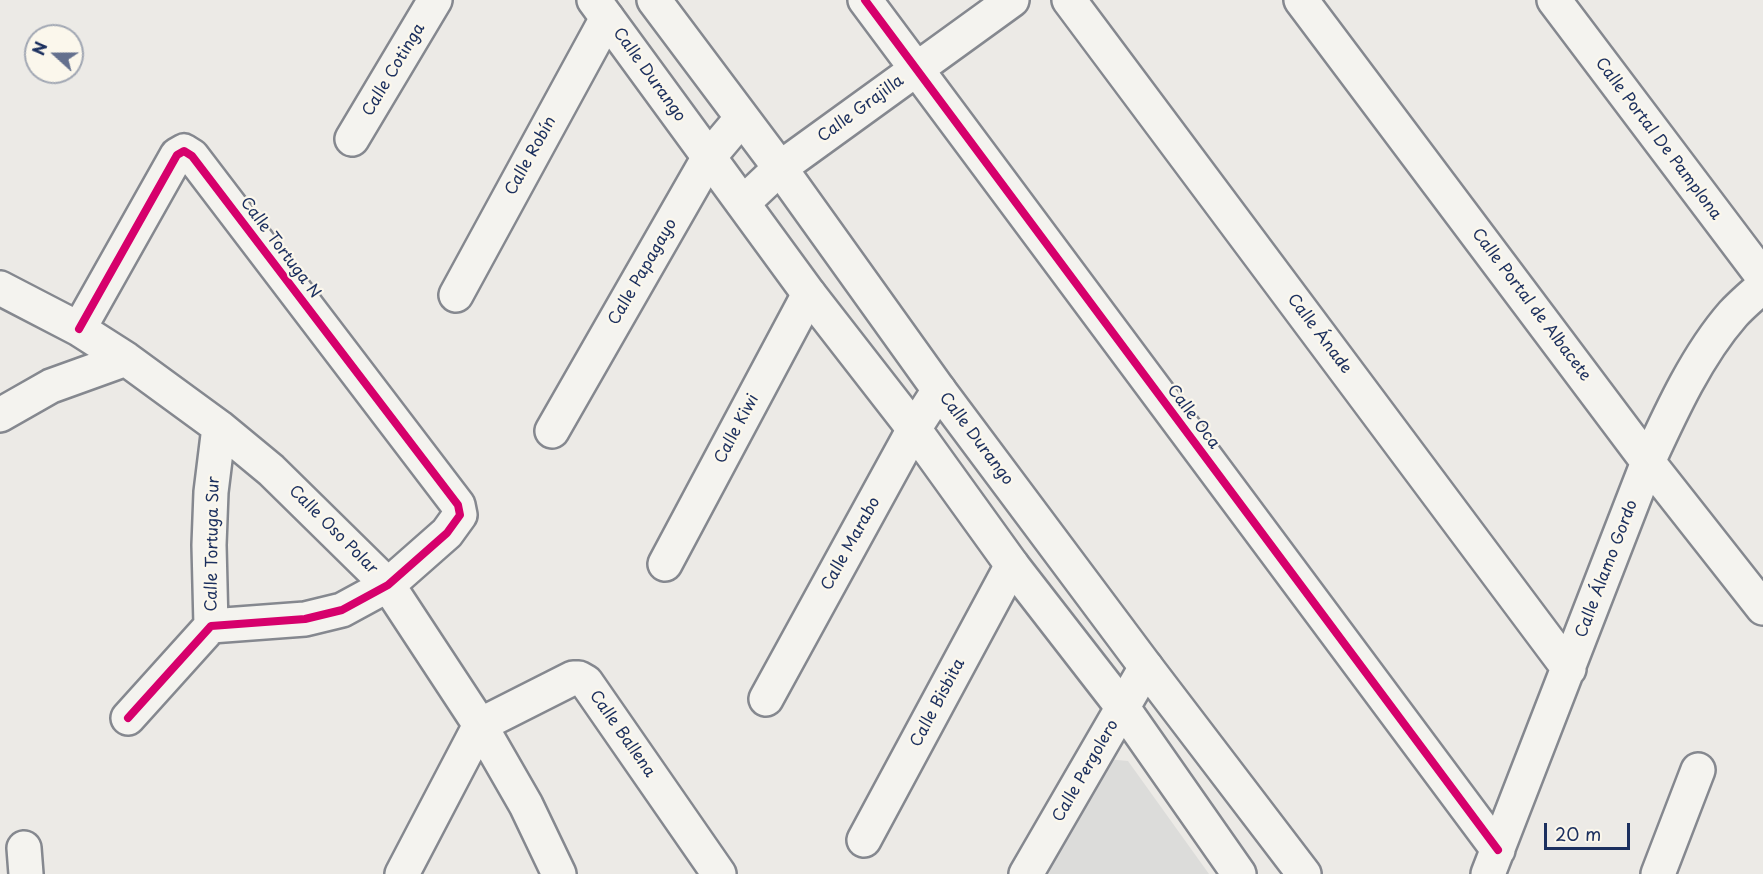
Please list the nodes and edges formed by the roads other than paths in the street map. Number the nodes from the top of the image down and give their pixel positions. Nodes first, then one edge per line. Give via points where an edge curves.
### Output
1 (435, 0) edge
2 (654, 0) edge
3 (865, 0) edge
4 (1012, 0) edge
5 (1069, 0) edge
6 (1302, 0) edge
7 (1554, 0) edge
8 (601, 9) edge
9 (916, 68) junction
10 (741, 119) junction
11 (352, 139) dead end
12 (709, 157) junction
13 (780, 168) junction
14 (743, 203) junction
15 (1763, 277) edge
16 (1763, 286) edge
17 (0, 288) edge
18 (809, 294) junction
19 (456, 295) dead end
20 (79, 329) junction
21 (126, 359) junction
22 (939, 390) junction
23 (0, 415) edge
24 (219, 427) junction
25 (914, 429) junction
26 (552, 431) dead end
27 (1648, 462) junction
28 (447, 533) joint
29 (665, 564) dead end
30 (1012, 565) junction
31 (387, 585) junction
32 (1761, 601) edge
33 (212, 626) junction
34 (1146, 667) junction
35 (1569, 669) junction
36 (766, 699) dead end
37 (1122, 708) junction
38 (128, 718) dead end
39 (480, 725) junction
40 (1698, 770) dead end
41 (864, 840) dead end
42 (1493, 862) edge
43 (402, 874) edge
44 (559, 874) edge
45 (719, 874) edge
46 (1026, 874) edge
47 (1239, 874) edge
48 (1304, 874) edge
49 (1658, 874) edge

1 - 11 street, Calle Cotinga
2 - 10 street, Calle Durango
3 - 9 street, Calle Oca
4 - 9 street, Calle Grajilla
5 - 35 street, Calle Ánade
6 - 27 street, Calle Portal de Albacete
7 - 15 street, Calle Portal De Pamplona
8 - 12 street, Calle Durango
8 - 19 street, Calle Robín
9 - 13 street, Calle Grajilla
9 - 42 street, Calle Oca
10 - 12 street, Calle Papagayo
10 - 13 street, Calle Durango
12 - 14 street, Calle Durango
12 - 26 street, Calle Papagayo
13 - 14 street, Calle Grajilla
13 - 22 street, Calle Durango
14 - 18 street, Calle Durango
16 - 27 street, Calle Álamo Gordo via 1732,315 1698,362
17 - 20 street, Calle Oso Polar
18 - 25 street, Calle Durango
18 - 29 street, Calle Kiwi
20 - 21 street, Calle Oso Polar
20 - 28 street, Calle Tortuga N via 177,155 188,152 458,505 460,515
21 - 23 street via 51,386
21 - 24 street, Calle Oso Polar
22 - 25 street, Calle Marabo
22 - 34 street, Calle Durango
24 - 31 street, Calle Oso Polar via 272,470
24 - 33 street, Calle Tortuga Sur via 209,545
25 - 30 street, Calle Durango
25 - 36 street, Calle Marabo
27 - 32 street, Calle Portal de Albacete
27 - 35 street, Calle Álamo Gordo
28 - 31 street, Calle Tortuga Sur
30 - 37 street, Calle Durango
30 - 41 street, Calle Bisbita
31 - 33 street, Calle Tortuga Sur via 342,610 305,619
31 - 39 street, Calle Oso Polar
33 - 38 street, Calle Tortuga Sur
34 - 37 street, Calle Pergolero
34 - 48 street, Calle Durango
35 - 42 street, Calle Álamo Gordo
37 - 46 street, Calle Pergolero
37 - 47 street, Calle Durango
39 - 43 street
39 - 44 street, Calle Oso Polar via 526,805
39 - 45 street, Calle Ballena via 573,678 586,682
40 - 49 street

